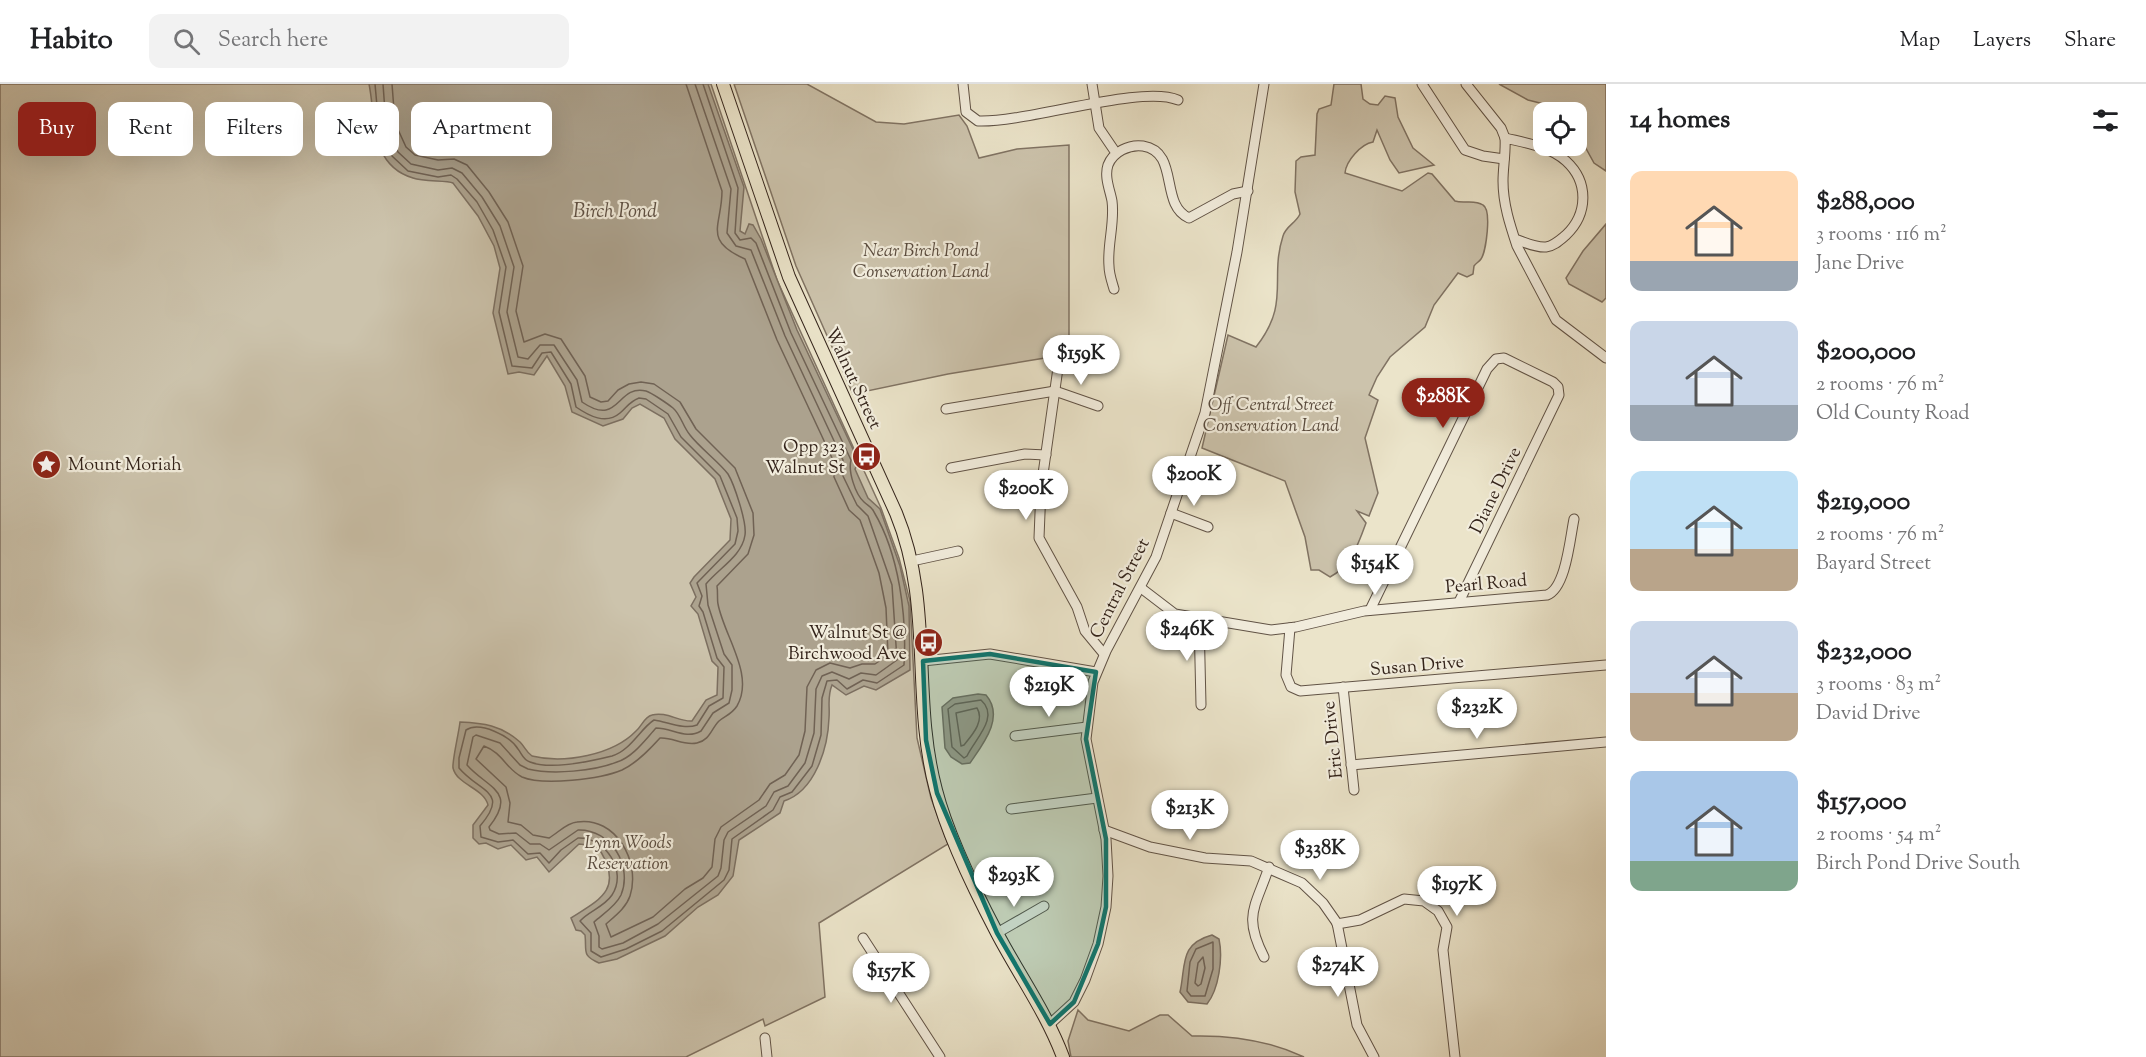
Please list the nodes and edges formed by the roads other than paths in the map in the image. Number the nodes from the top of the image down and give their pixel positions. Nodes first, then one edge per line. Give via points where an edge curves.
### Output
1 (723, 84) edge
2 (963, 84) edge
3 (1092, 84) edge
4 (1264, 84) edge
5 (1422, 84) edge
6 (1466, 84) edge
7 (1095, 100) junction
8 (1178, 100) dead end
9 (1505, 138) junction
10 (1116, 153) junction
11 (1504, 159) junction
12 (1248, 192) junction
13 (1515, 239) junction
14 (1114, 289) dead end
15 (1606, 358) edge
16 (1059, 361) dead end
17 (1055, 391) junction
18 (1098, 406) dead end
19 (946, 409) dead end
20 (1046, 455) junction
21 (951, 468) dead end
22 (1172, 513) junction
23 (1574, 519) dead end
24 (1208, 527) dead end
25 (958, 552) dead end
26 (912, 561) junction
27 (1141, 588) junction
28 (1459, 602) junction
29 (1370, 610) junction
30 (1199, 618) junction
31 (1290, 628) junction
32 (1104, 654) junction
33 (923, 661) junction
34 (1606, 665) edge
35 (1096, 672) junction
36 (1343, 687) junction
37 (1201, 705) dead end
38 (1087, 727) junction
39 (1015, 736) dead end
40 (1606, 742) edge
41 (1351, 765) junction
42 (1354, 790) dead end
43 (1097, 798) junction
44 (1011, 809) dead end
45 (1104, 830) junction
46 (1269, 867) junction
47 (1044, 906) dead end
48 (1337, 924) junction
49 (997, 933) junction
50 (863, 938) dead end
51 (1264, 957) dead end
52 (1050, 1024) junction
53 (765, 1038) dead end
54 (767, 1057) edge
55 (939, 1057) edge
56 (1063, 1057) edge
57 (1374, 1057) edge
58 (1455, 1057) edge

1 - 26 main road, Walnut Street via 789,278 896,513
2 - 7 street via 966,112 971,118 990,122
3 - 7 street
4 - 12 street, Central Street
5 - 11 street via 1465,150
6 - 9 street
7 - 8 street via 1152,92 1168,93
7 - 10 street via 1099,128
9 - 11 street
9 - 13 street via 1557,154 1577,175 1583,191 1578,219 1559,241 1540,247
10 - 12 street via 1142,146 1155,151 1163,160 1175,207 1189,218 1233,194
10 - 14 street via 1108,166 1112,202 1108,267
11 - 13 street via 1503,197
12 - 22 street, Central Street via 1208,401
13 - 15 street via 1556,320
16 - 17 street
17 - 18 street
17 - 19 street
17 - 20 street
20 - 21 street via 1025,454
20 - 32 street via 1039,538 1077,607 1085,632
22 - 24 street
22 - 27 street, Central Street
23 - 28 street, Pearl Road via 1561,580 1552,593
25 - 26 street
26 - 33 main road, Walnut Street via 919,595
27 - 30 street, Pearl Road via 1171,612
27 - 32 street, Central Street
28 - 29 street, Pearl Road
28 - 29 street, Diane Drive via 1560,392 1552,382 1500,358 1492,362
29 - 31 street, Pearl Road
30 - 31 street, Pearl Road via 1264,630
30 - 37 street
31 - 36 street, Susan Drive via 1286,675 1291,687 1300,691
32 - 35 street, Central Street
33 - 35 street via 990,654
33 - 49 main road, Walnut Street via 926,740 937,793
34 - 36 street, Susan Drive
35 - 38 street, Central Street
36 - 41 street, Eric Drive
38 - 39 street
38 - 43 street, Central Street
40 - 41 street
41 - 42 street, Eric Drive
43 - 44 street
43 - 45 street, Central Street
45 - 46 street via 1150,848 1251,861
45 - 52 street, Central Street via 1108,876 1098,944 1074,1002
46 - 48 street via 1302,883
46 - 51 street via 1251,919 1252,933
47 - 49 street
48 - 57 street via 1357,1025
48 - 58 street via 1360,920 1404,899 1424,901 1438,911 1447,927 1443,950
49 - 52 main road, Walnut Street
50 - 55 street
52 - 56 main road, Walnut Street
53 - 54 street

